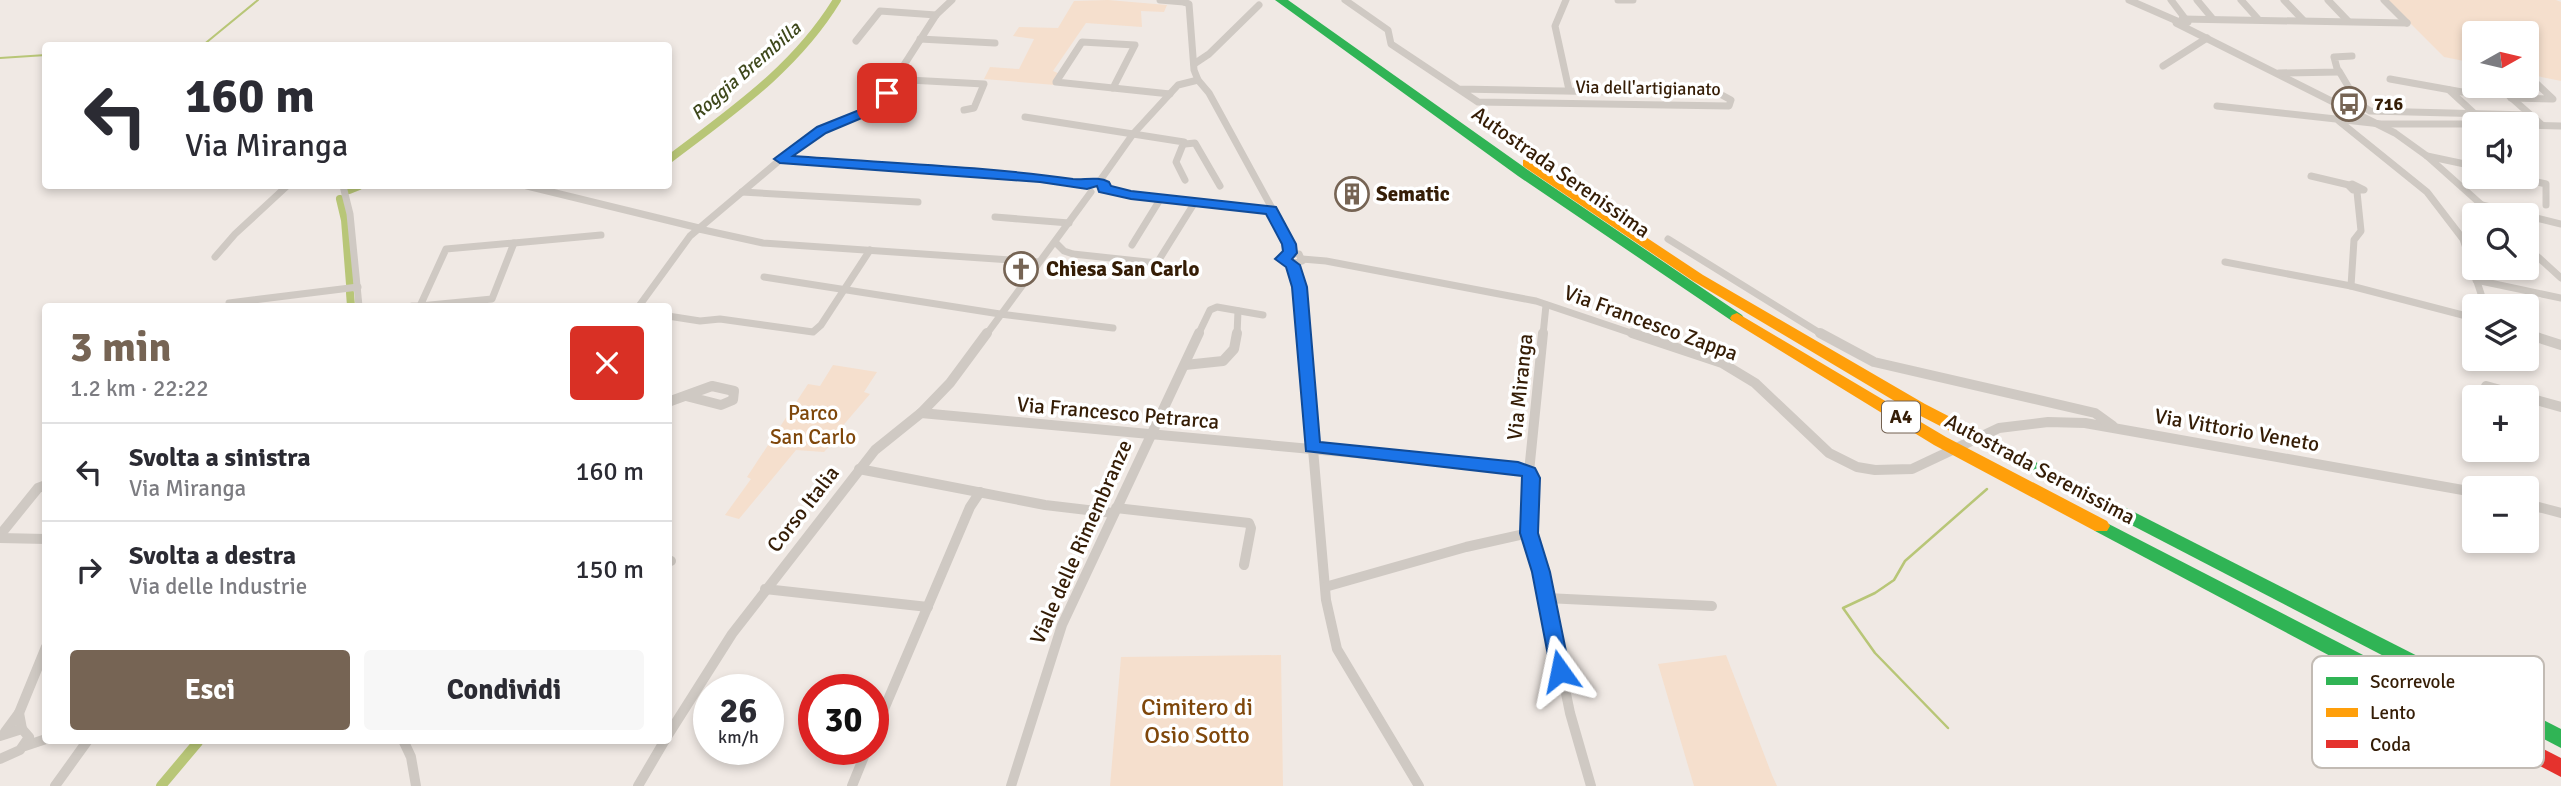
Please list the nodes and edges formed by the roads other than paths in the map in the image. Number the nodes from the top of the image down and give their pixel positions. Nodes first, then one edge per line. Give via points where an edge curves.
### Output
1 (952, 0) edge
2 (1160, 0) edge
3 (1172, 0) edge
4 (1281, 0) edge
5 (1298, 0) edge
6 (1345, 0) edge
7 (1566, 0) edge
8 (1618, 0) edge
9 (1633, 0) edge
10 (2129, 0) edge
11 (2171, 0) edge
12 (2197, 0) edge
13 (2241, 0) edge
14 (2284, 0) edge
15 (2328, 0) edge
16 (2384, 0) edge
17 (1184, 1) edge
18 (1259, 5) dead end
19 (936, 15) junction
20 (2212, 18) junction
21 (2258, 19) junction
22 (2303, 20) junction
23 (2348, 21) junction
24 (2185, 23) junction
25 (920, 38) junction
26 (2207, 38) junction
27 (856, 41) dead end
28 (995, 43) dead end
29 (2352, 55) dead end
30 (2162, 66) dead end
31 (1194, 67) junction
32 (2339, 71) junction
33 (2278, 73) junction
34 (2390, 79) dead end
35 (1200, 83) junction
36 (1178, 85) junction
37 (2539, 86) edge
38 (1113, 88) junction
39 (1459, 89) junction
40 (1569, 90) junction
41 (2449, 90) junction
42 (2462, 91) edge
43 (887, 93) junction
44 (900, 94) junction
45 (1170, 94) junction
46 (2511, 98) edge
47 (2538, 98) edge
48 (2217, 106) dead end
49 (964, 110) dead end
50 (2473, 112) edge
51 (2527, 112) edge
52 (2423, 113) junction
53 (2462, 114) edge
54 (1025, 117) dead end
55 (887, 119) dead end
56 (2338, 119) junction
57 (2539, 122) edge
58 (2434, 123) junction
59 (2462, 123) edge
60 (2381, 124) junction
61 (2542, 125) joint
62 (2561, 126) edge
63 (1133, 134) junction
64 (1185, 144) junction
65 (2427, 156) junction
66 (780, 159) junction
67 (2462, 163) edge
68 (2311, 176) dead end
69 (1185, 180) dead end
70 (2539, 182) edge
71 (1101, 185) junction
72 (1220, 186) dead end
73 (1089, 188) junction
74 (284, 189) edge
75 (344, 189) edge
76 (539, 189) edge
77 (742, 192) junction
78 (1161, 198) junction
79 (918, 202) dead end
80 (1195, 202) junction
81 (2480, 203) edge
82 (2546, 205) dead end
83 (1271, 210) junction
84 (995, 217) dead end
85 (2539, 219) edge
86 (1069, 223) junction
87 (2561, 224) edge
88 (699, 228) junction
89 (601, 235) dead end
90 (1668, 239) dead end
91 (2462, 240) edge
92 (1055, 242) junction
93 (514, 243) junction
94 (1132, 245) dead end
95 (870, 250) junction
96 (215, 257) dead end
97 (2539, 258) edge
98 (1039, 262) junction
99 (1298, 262) junction
100 (2225, 262) dead end
101 (2559, 275) edge
102 (764, 277) dead end
103 (2476, 280) joint
104 (2351, 286) junction
105 (358, 287) junction
106 (844, 289) junction
107 (2481, 294) edge
108 (2561, 298) edge
109 (229, 303) dead end
110 (359, 303) edge
111 (421, 303) edge
112 (451, 303) edge
113 (641, 303) edge
114 (1546, 305) junction
115 (1238, 311) junction
116 (1000, 314) junction
117 (1263, 315) dead end
118 (2462, 315) edge
119 (672, 317) edge
120 (1113, 328) dead end
121 (2539, 338) edge
122 (2561, 345) edge
123 (1185, 365) junction
124 (686, 396) dead end
125 (672, 401) edge
126 (2539, 401) edge
127 (2561, 407) edge
128 (921, 413) junction
129 (2116, 428) junction
130 (1992, 431) joint
131 (1150, 434) junction
132 (1312, 447) junction
133 (859, 469) junction
134 (1530, 475) junction
135 (42, 486) edge
136 (2462, 490) edge
137 (980, 492) junction
138 (2539, 508) edge
139 (1114, 511) junction
140 (2561, 513) edge
141 (1529, 533) junction
142 (0, 537) edge
143 (42, 539) edge
144 (1244, 565) dead end
145 (1325, 587) junction
146 (765, 589) junction
147 (1546, 598) junction
148 (1712, 606) dead end
149 (928, 607) junction
150 (2348, 656) edge
151 (2401, 656) edge
152 (42, 657) edge
153 (889, 698) edge
154 (19, 713) junction
155 (22, 729) junction
156 (672, 729) edge
157 (2544, 730) edge
158 (2, 734) edge
159 (2561, 739) edge
160 (42, 740) edge
161 (85, 744) edge
162 (405, 744) edge
163 (663, 744) edge
164 (25, 746) junction
165 (4, 758) edge
166 (2544, 759) edge
167 (861, 765) edge
168 (0, 768) edge
169 (2561, 768) edge
170 (55, 786) edge
171 (416, 786) edge
172 (638, 786) edge
173 (852, 786) edge
174 (1011, 786) edge
175 (1419, 786) edge
176 (1591, 786) edge

1 - 19 street
2 - 3 street
3 - 17 street
4 - 150 highway, Autostrada Serenissima / A4 via 1714,304 1940,441
5 - 151 highway, Autostrada Serenissima / A4 via 1698,278 1908,401
6 - 39 street, Via dell'artigianato via 1388,30 1391,44
7 - 40 street via 1555,26
8 - 9 street
10 - 24 street
11 - 24 street
12 - 20 street
13 - 21 street
14 - 22 street
15 - 23 street
16 - 23 street via 2407,23
17 - 31 street via 1189,4
18 - 31 street
19 - 25 street
19 - 27 street via 880,11
20 - 21 street
20 - 24 street
21 - 22 street
22 - 23 street
24 - 26 street
25 - 28 street
25 - 43 street
26 - 30 street
26 - 33 street
29 - 32 street via 2334,57
31 - 35 street
31 - 36 street
32 - 33 street
32 - 52 street via 2366,109
33 - 60 street
34 - 41 street
35 - 36 street
35 - 83 street
36 - 45 street
37 - 47 street via 2553,99
38 - 38 street via 1056,82 1082,42 1135,45
38 - 45 street
39 - 40 street, Via dell'artigianato
39 - 40 street, Via dell'artigianato via 1478,102 1729,106 1731,100 1720,94
41 - 42 street
41 - 50 street
43 - 44 street
43 - 66 street via 877,107 821,130
44 - 49 street via 909,80 985,84 974,108
44 - 55 street
45 - 63 street
46 - 51 street
48 - 56 street
52 - 53 street
52 - 58 street
54 - 63 street
56 - 60 street
56 - 91 street via 2427,192
57 - 61 street
58 - 59 street
58 - 60 street
60 - 65 street
61 - 62 street
63 - 64 street
63 - 71 street
64 - 69 street via 1176,162
64 - 72 street via 1195,143
65 - 67 street
65 - 81 street
66 - 73 street via 1040,178
66 - 77 street
68 - 104 street via 2349,185 2357,192 2361,231 2354,240
70 - 82 street via 2546,184
71 - 73 street
71 - 78 street
73 - 86 street, Corso Italia
74 - 96 street
75 - 105 street
76 - 88 street
77 - 79 street
77 - 88 street
78 - 80 street
78 - 94 street
80 - 83 street
80 - 92 street via 1157,264 1073,254
83 - 99 street, Via Francesco Zappa via 1285,232 1290,253 1299,254
84 - 86 street
85 - 87 street
86 - 92 street, Corso Italia
88 - 95 street via 763,243
88 - 113 street
89 - 93 street
90 - 129 street via 1796,320 1874,362 2083,410
92 - 98 street, Corso Italia
93 - 111 street via 446,249
93 - 112 street via 492,299
95 - 98 street
95 - 106 street
97 - 101 street
98 - 116 street, Corso Italia
99 - 114 street, Via Francesco Zappa via 1326,261
99 - 132 street
100 - 104 street
102 - 106 street
103 - 107 street
103 - 108 street
104 - 118 street
105 - 109 street
105 - 110 street
106 - 116 street
106 - 119 street via 813,332
114 - 130 street, Via Francesco Zappa via 1722,363 1755,383 1829,453 1857,467 1912,469
114 - 134 street, Via Miranga
115 - 117 street
115 - 123 street via 1210,310
115 - 123 street via 1238,343 1232,354 1208,366
116 - 120 street
116 - 128 street, Corso Italia via 950,383
121 - 122 street
123 - 131 street, Viale delle Rimembranze
124 - 125 street
126 - 127 street
128 - 131 street, Via Francesco Petrarca
128 - 133 street, Corso Italia
129 - 130 street, Via Vittorio Veneto via 2048,422
129 - 136 street, Via Vittorio Veneto
131 - 132 street, Via Francesco Petrarca
131 - 139 street, Viale delle Rimembranze
132 - 134 street, Via Miranga via 1518,468
132 - 145 street
133 - 137 street
133 - 146 street, Corso Italia
134 - 141 street
135 - 142 street
137 - 139 street via 1045,505
137 - 149 street
138 - 140 street
139 - 144 street via 1245,522 1251,528
139 - 174 street, Viale delle Rimembranze via 1062,625
141 - 145 street
141 - 147 street
142 - 143 street
145 - 175 street via 1337,649
146 - 149 street
146 - 156 street, Corso Italia
147 - 148 street
147 - 176 street
149 - 153 street
152 - 154 street
154 - 155 street
154 - 158 street
155 - 158 street
155 - 164 street via 29,733
157 - 159 highway, Autostrada Serenissima / A4
160 - 164 street
161 - 170 street
162 - 171 street
163 - 172 street
164 - 165 street
165 - 168 street
166 - 169 highway, Autostrada Serenissima / A4
167 - 173 street

